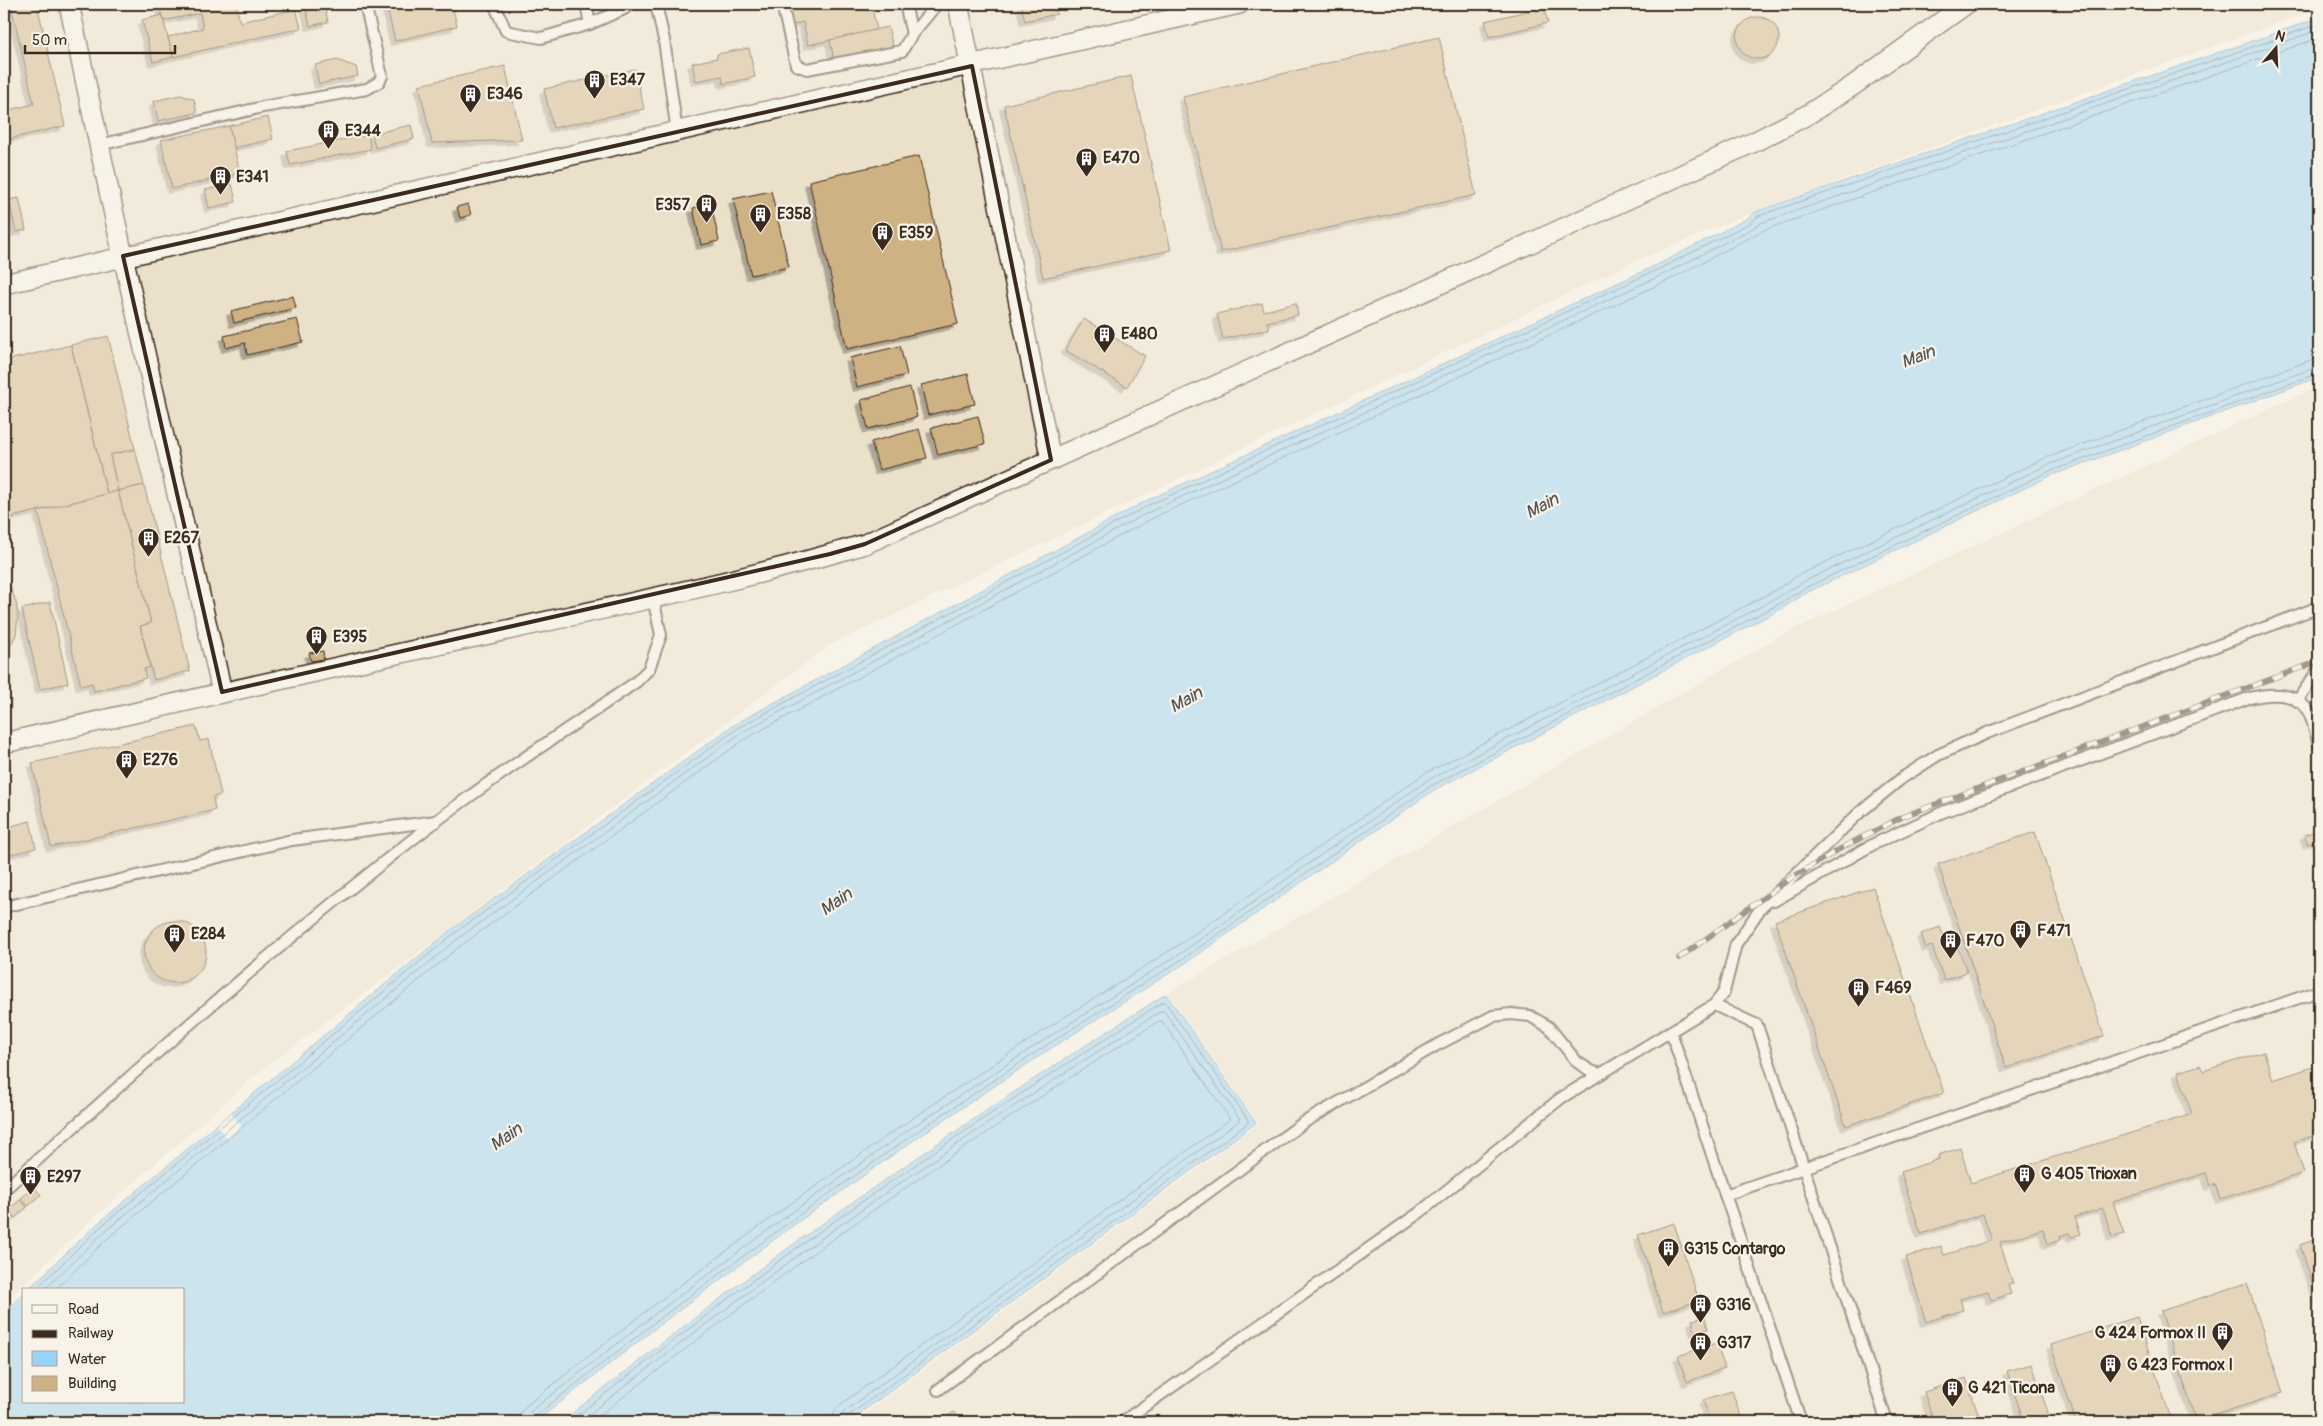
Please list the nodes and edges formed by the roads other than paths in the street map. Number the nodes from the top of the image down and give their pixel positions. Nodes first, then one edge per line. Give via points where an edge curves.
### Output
1 (69, 4) edge
2 (365, 4) edge
3 (494, 4) edge
4 (586, 4) edge
5 (623, 4) edge
6 (656, 4) edge
7 (782, 4) edge
8 (905, 4) edge
9 (937, 4) edge
10 (958, 4) edge
11 (1240, 4) edge
12 (1966, 4) edge
13 (590, 24) junction
14 (912, 34) junction
15 (972, 66) junction
16 (677, 132) junction
17 (99, 145) junction
18 (123, 256) junction
19 (4, 284) edge
20 (1052, 460) junction
21 (653, 598) junction
22 (2319, 607) edge
23 (2319, 669) edge
24 (222, 692) junction
25 (2297, 701) junction
26 (4, 743) edge
27 (2319, 744) edge
28 (437, 821) junction
29 (4, 907) edge
30 (1760, 909) junction
31 (2319, 992) edge
32 (1714, 1005) junction
33 (1671, 1032) junction
34 (1600, 1074) junction
35 (1803, 1168) junction
36 (4, 1190) edge
37 (1725, 1195) junction
38 (938, 1390) dead end
39 (1122, 1422) edge
40 (1801, 1422) edge
41 (1887, 1422) edge

1 - 17 street
2 - 17 lane via 382,76 379,82 367,89 263,107
3 - 13 lane via 506,30 541,38
4 - 13 lane
5 - 13 lane via 624,9
6 - 16 lane
7 - 14 lane via 796,65 807,69 902,51
8 - 14 lane
9 - 14 lane
10 - 15 street
11 - 15 street
12 - 20 street via 1852,87 1754,142
15 - 16 street
15 - 20 street
16 - 18 street
17 - 18 street
18 - 19 street
18 - 24 street
20 - 21 street via 865,544
21 - 24 street
21 - 28 lane via 661,635 649,669 636,682
22 - 30 lane via 1987,733 1938,755 1902,778 1858,814
23 - 25 lane
24 - 26 street
25 - 27 lane via 2310,716
25 - 30 lane via 2281,694 2263,694 2246,699 1943,812 1874,844
28 - 29 lane via 292,840
28 - 36 lane via 162,1047
30 - 32 lane via 1736,944 1724,992
31 - 35 lane
32 - 33 lane
32 - 35 lane via 1757,1025
33 - 34 lane
33 - 37 lane
34 - 38 lane via 1576,1062 1549,1027 1530,1016 1493,1016 1303,1123
34 - 39 lane via 1561,1098 1419,1213
35 - 37 lane
35 - 41 lane
37 - 40 lane

